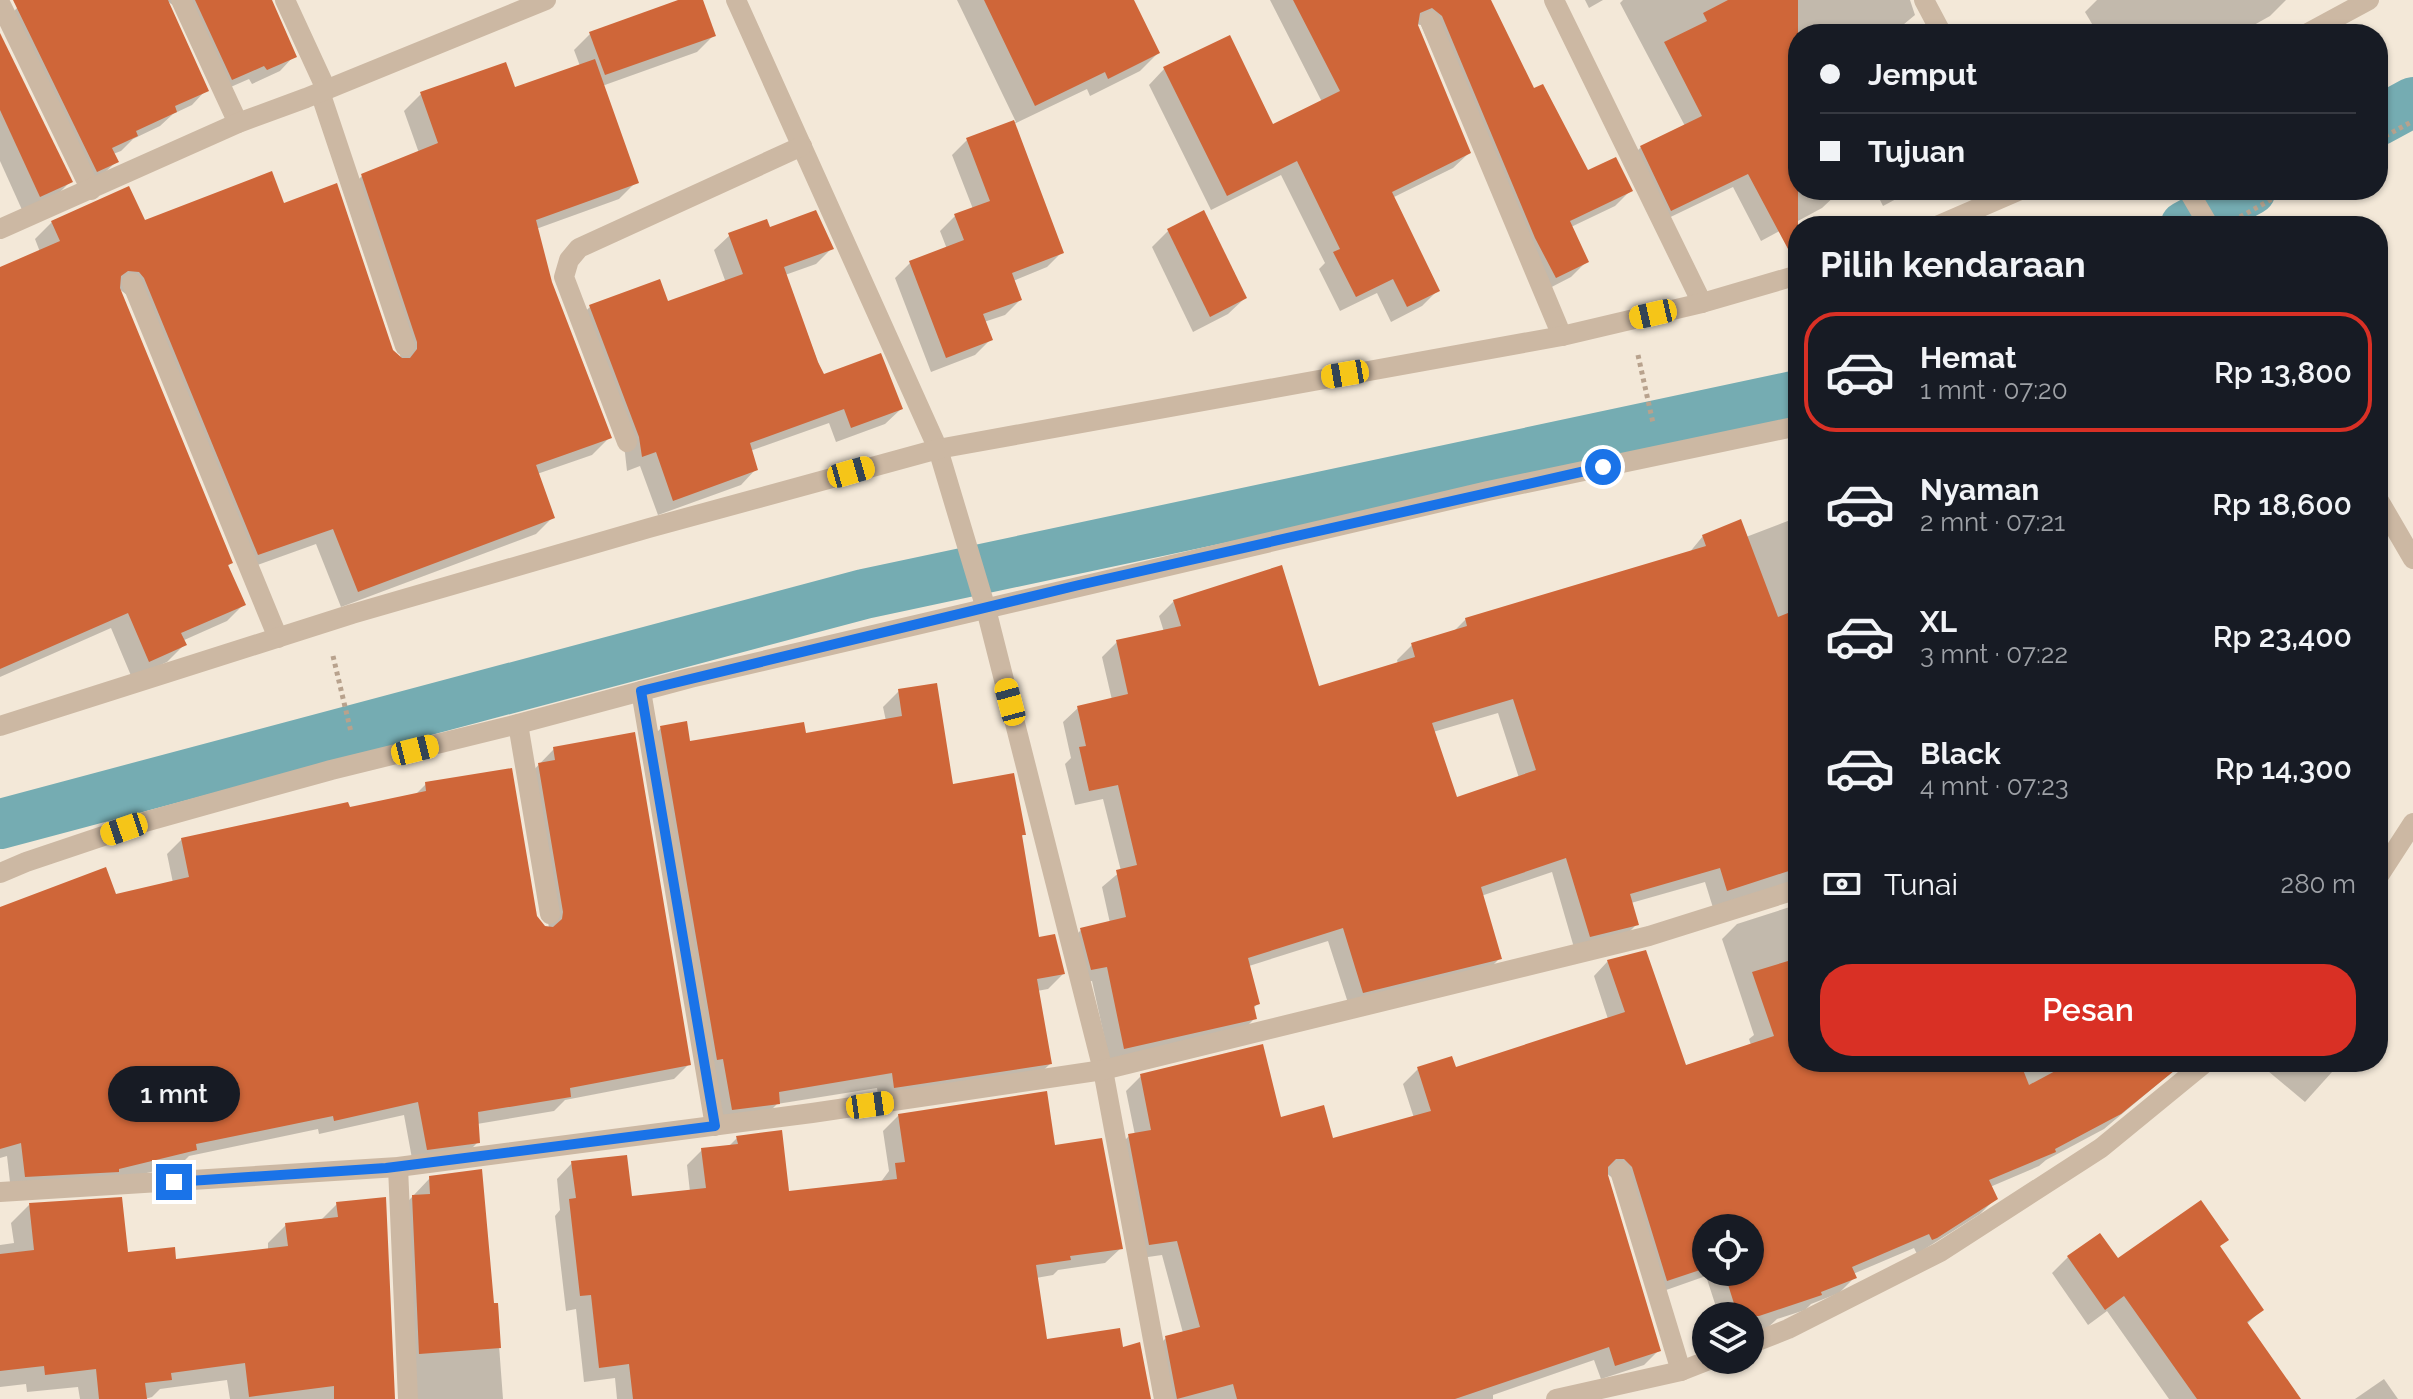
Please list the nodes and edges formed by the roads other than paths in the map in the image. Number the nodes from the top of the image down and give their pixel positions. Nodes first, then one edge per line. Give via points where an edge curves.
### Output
1 (181, 0) edge
2 (285, 0) edge
3 (546, 0) edge
4 (736, 0) edge
5 (1554, 0) edge
6 (1924, 0) edge
7 (2369, 0) edge
8 (0, 3) edge
9 (1430, 21) dead end
10 (1935, 24) edge
11 (2325, 24) edge
12 (323, 91) junction
13 (238, 123) junction
14 (802, 146) junction
15 (91, 190) junction
16 (1997, 200) edge
17 (1960, 216) edge
18 (0, 229) edge
19 (1788, 278) edge
20 (132, 283) dead end
21 (1702, 303) junction
22 (1562, 336) junction
23 (405, 346) dead end
24 (1788, 428) edge
25 (627, 442) dead end
26 (938, 449) junction
27 (2388, 516) edge
28 (2413, 559) edge
29 (984, 602) junction
30 (278, 638) junction
31 (641, 691) junction
32 (518, 724) junction
33 (0, 726) edge
34 (2413, 823) edge
35 (2388, 862) edge
36 (0, 873) edge
37 (1788, 892) edge
38 (550, 914) dead end
39 (1103, 1070) junction
40 (2194, 1072) edge
41 (715, 1126) junction
42 (398, 1167) junction
43 (1620, 1171) dead end
44 (0, 1192) edge
45 (1764, 1338) edge
46 (1692, 1367) edge
47 (1681, 1371) junction
48 (408, 1399) edge
49 (1164, 1399) edge
50 (1556, 1399) edge

1 - 13 street
2 - 12 street
3 - 12 street
4 - 14 street
5 - 21 street
6 - 10 street
7 - 11 street
8 - 15 street
9 - 22 street
12 - 13 street
12 - 23 street
13 - 15 street
14 - 25 street via 579,248 569,260 564,277
14 - 26 street
15 - 18 street
16 - 17 street
19 - 21 street
20 - 30 street
21 - 22 street
22 - 26 street
24 - 29 street
26 - 29 street
26 - 30 street
27 - 28 street
29 - 31 street
29 - 39 street
30 - 33 street
31 - 32 street
31 - 41 street
32 - 36 street via 148,821
32 - 38 street
34 - 35 street
37 - 39 street via 1649,936
39 - 41 street
39 - 49 street
40 - 45 street via 2101,1148 1940,1252
41 - 42 street
42 - 44 street
42 - 48 street
43 - 47 street
46 - 47 street
47 - 50 street

